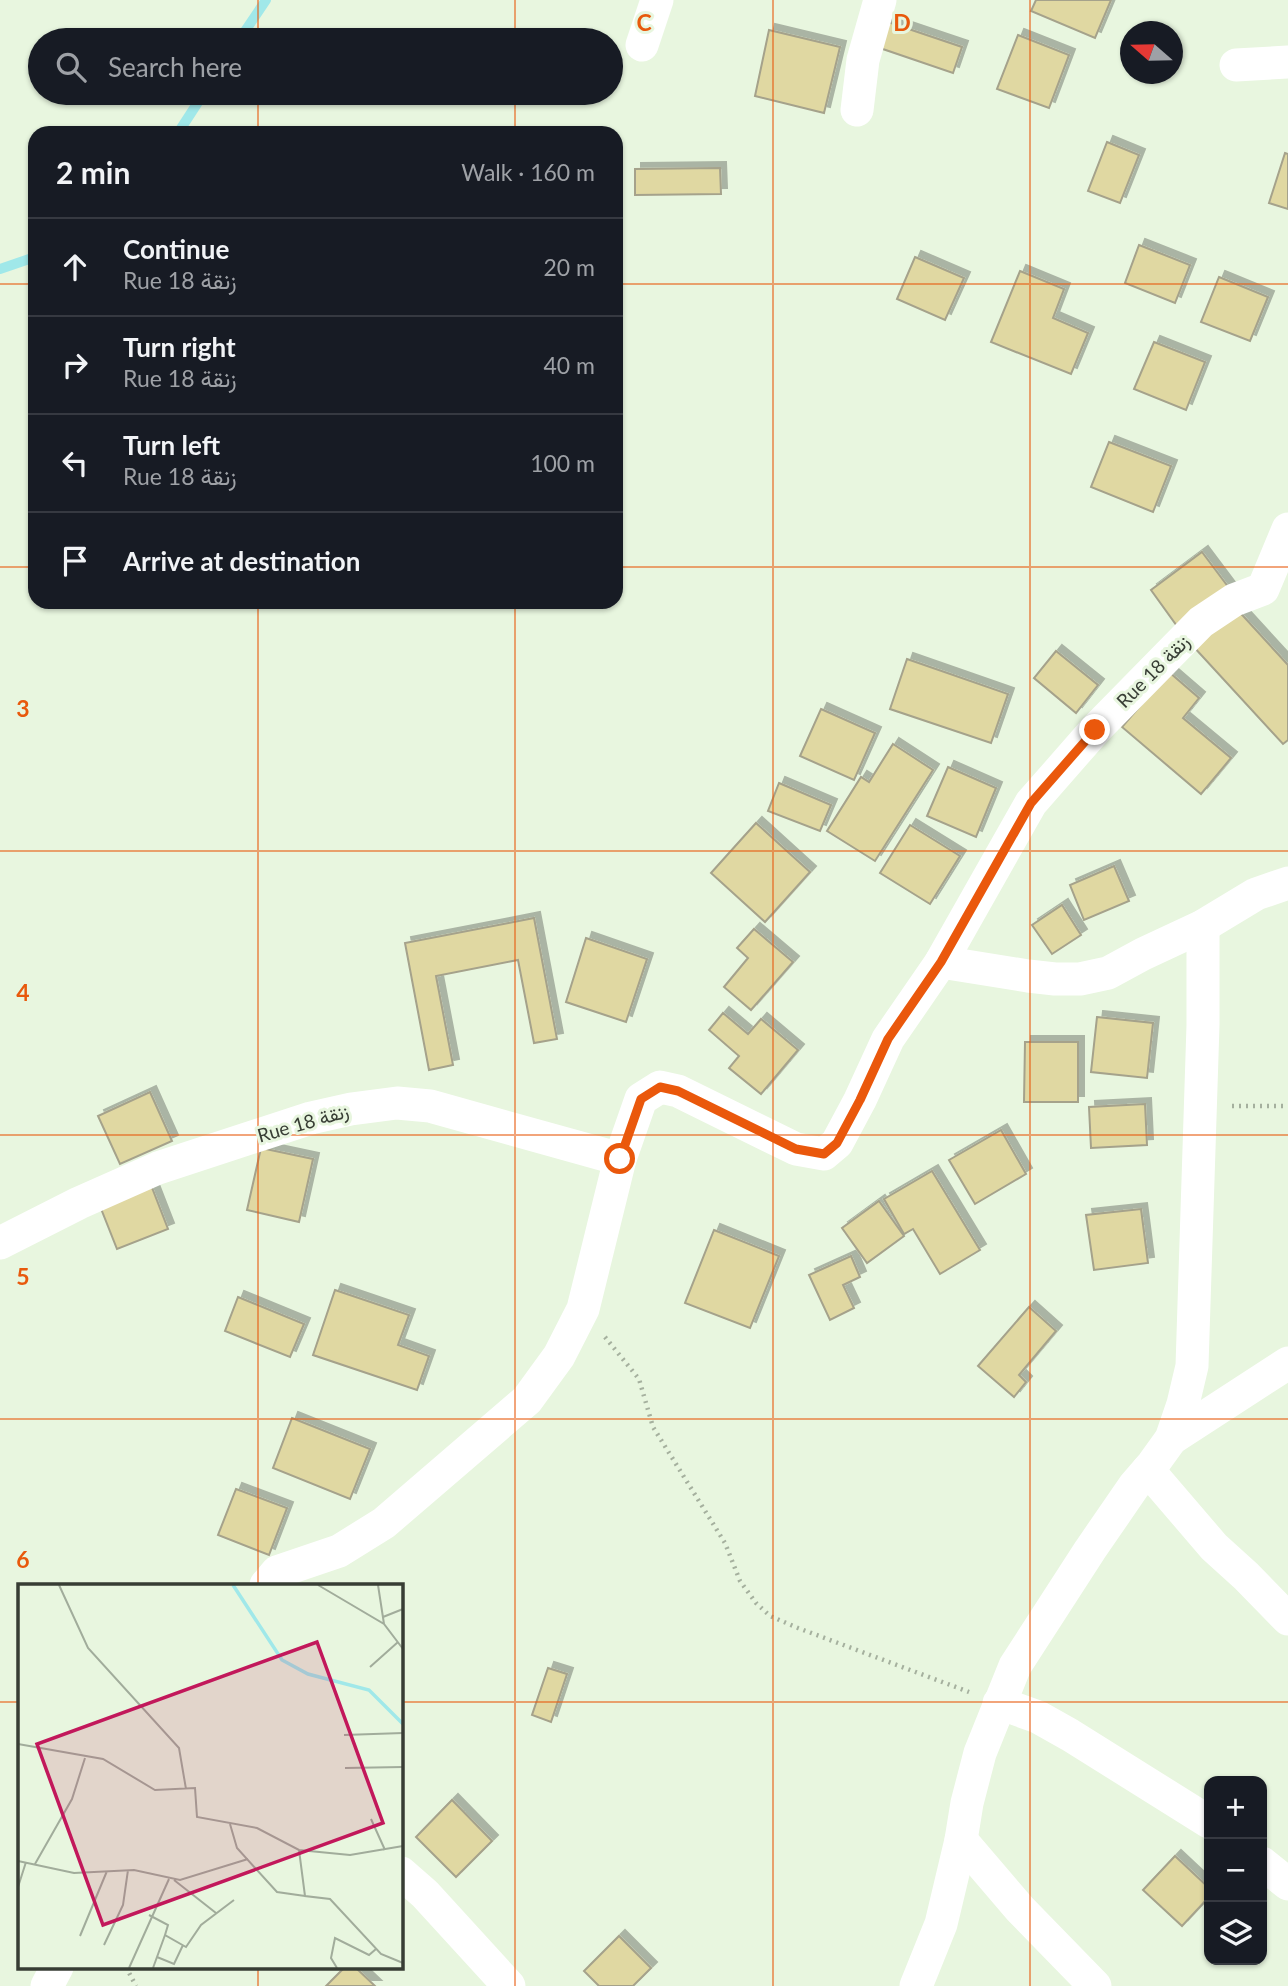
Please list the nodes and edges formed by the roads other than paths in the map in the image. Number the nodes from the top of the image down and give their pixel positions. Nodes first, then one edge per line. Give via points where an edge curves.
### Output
1 (657, 0) edge
2 (880, 0) edge
3 (642, 45) dead end
4 (1288, 62) edge
5 (1236, 65) dead end
6 (858, 110) dead end
7 (1288, 529) edge
8 (1275, 592) edge
9 (1288, 883) edge
10 (1203, 926) junction
11 (941, 962) junction
12 (620, 1159) junction
13 (0, 1244) edge
14 (1288, 1363) edge
15 (1171, 1439) junction
16 (1148, 1470) junction
17 (267, 1584) edge
18 (1288, 1619) edge
19 (999, 1703) junction
20 (1204, 1819) edge
21 (961, 1840) junction
22 (1267, 1867) edge
23 (402, 1874) edge
24 (1288, 1884) edge
25 (56, 1968) edge
26 (47, 1986) edge
27 (509, 1986) edge
28 (916, 1986) edge
29 (1095, 1986) edge

1 - 3 street
2 - 6 street via 863,60
4 - 5 street
7 - 8 street, Rue 18 زنقة
8 - 11 street, Rue 18 زنقة via 1234,600 1201,622 1095,730 1031,803
9 - 10 street via 1256,894
10 - 11 street via 1108,974 1080,979
10 - 15 street via 1192,1366
11 - 12 street, Rue 18 زنقة via 888,1039 837,1143 824,1154 796,1149 678,1091 660,1087 641,1099
12 - 13 street, Rue 18 زنقة via 430,1106 397,1103 351,1109 158,1168
12 - 17 street, Rue 18 زنقة via 583,1308 559,1356 527,1400 384,1523 339,1551 277,1573
14 - 15 street
15 - 16 street
16 - 18 street via 1214,1547
16 - 19 street via 1041,1623 1014,1666
19 - 20 street via 1070,1735
19 - 21 street via 980,1753
21 - 28 street via 941,1924
21 - 29 street
22 - 24 street
23 - 27 street
25 - 26 street

